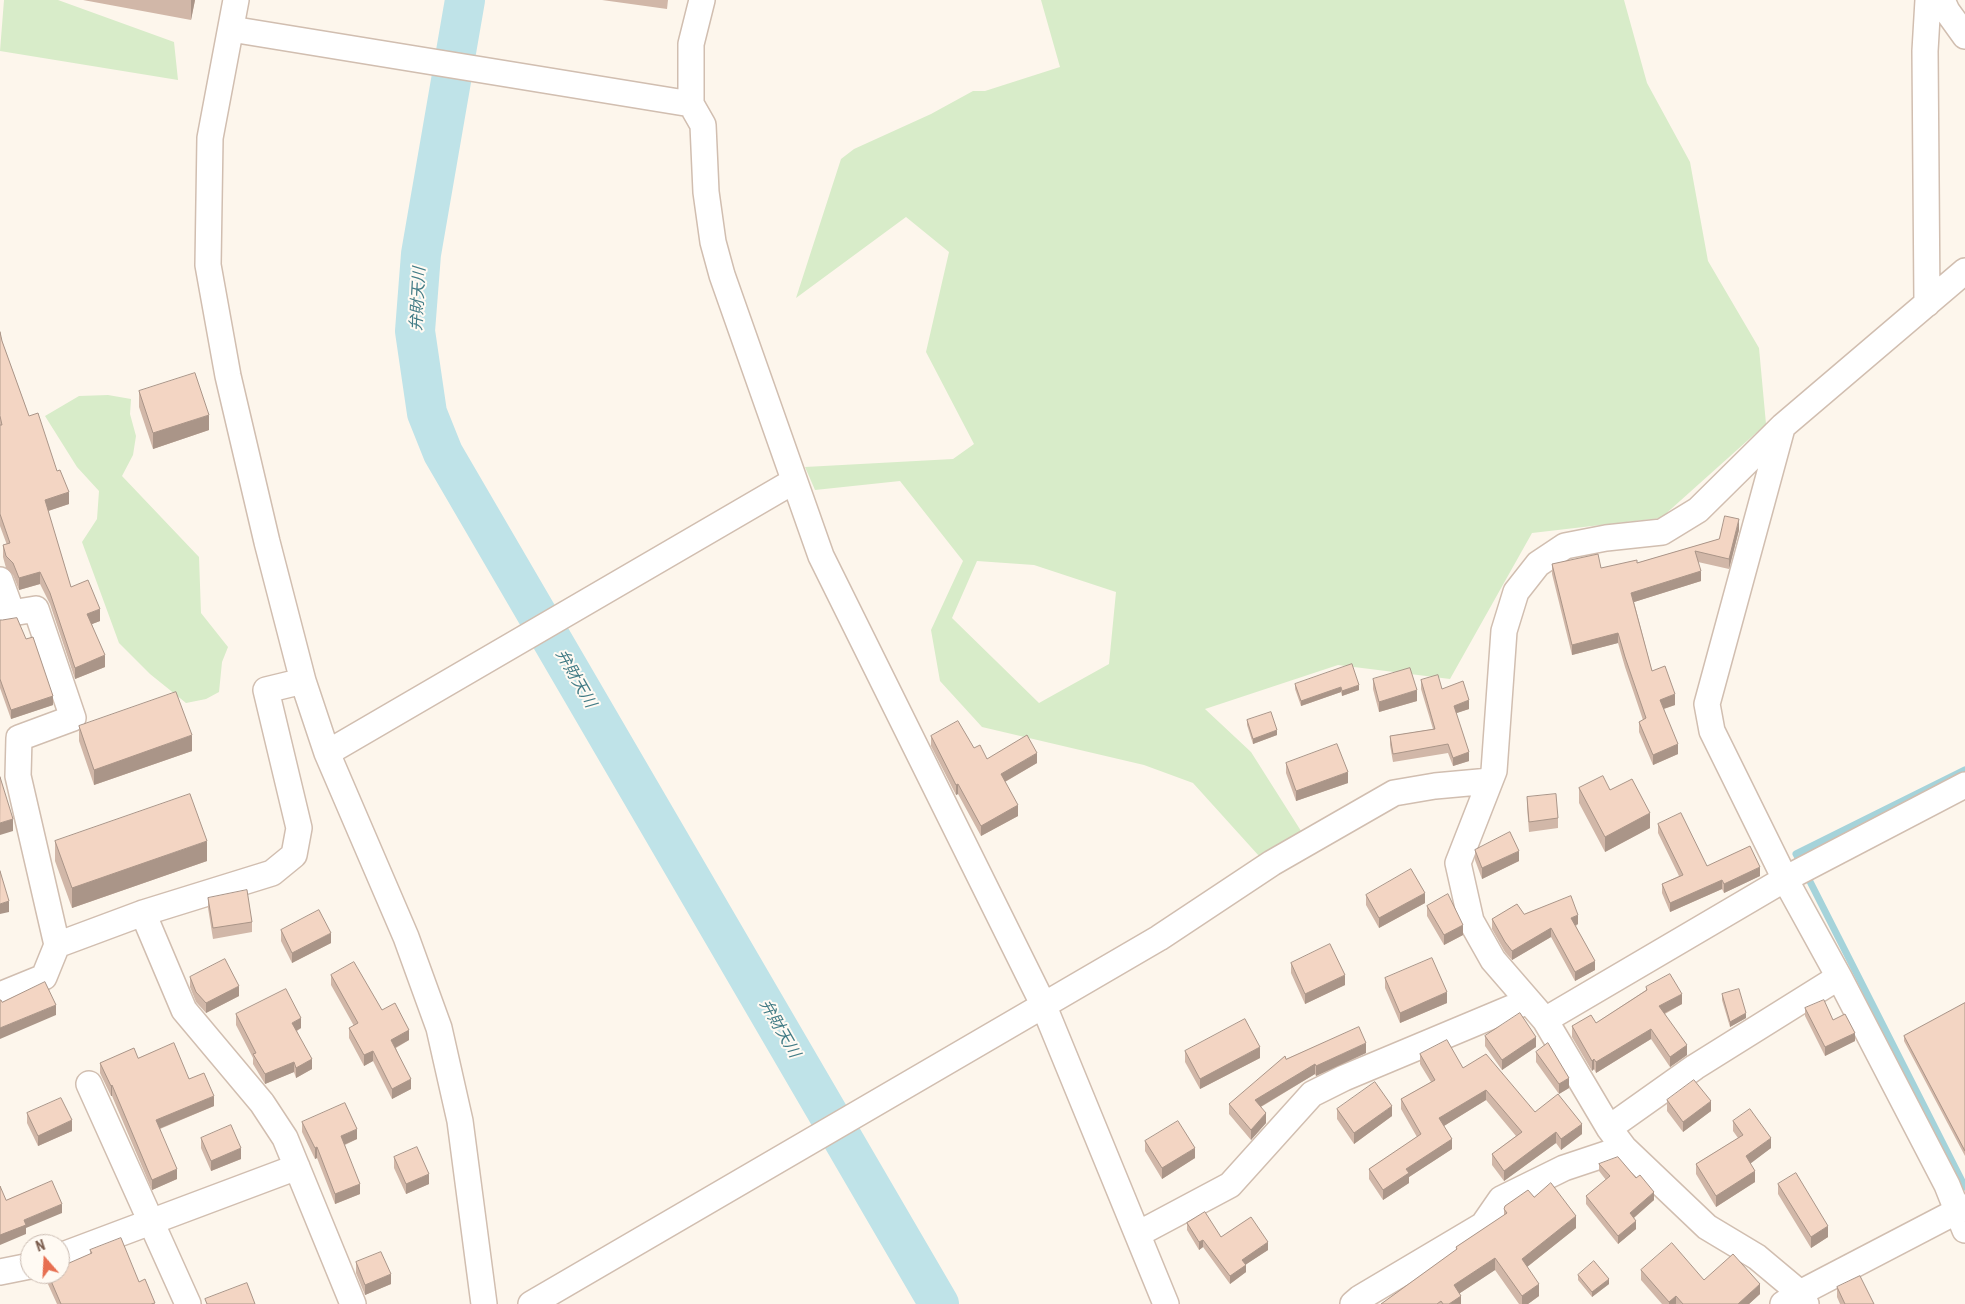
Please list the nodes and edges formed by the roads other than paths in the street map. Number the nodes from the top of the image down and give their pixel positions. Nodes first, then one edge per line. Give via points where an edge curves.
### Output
1 (236, 0) edge
2 (702, 0) edge
3 (1928, 0) edge
4 (1942, 0) edge
5 (231, 29) junction
6 (1965, 36) edge
7 (691, 104) junction
8 (1965, 271) edge
9 (1927, 304) junction
10 (1783, 426) junction
11 (794, 481) junction
12 (0, 580) edge
13 (6, 614) edge
14 (303, 681) junction
15 (327, 753) junction
16 (1490, 781) junction
17 (1965, 785) edge
18 (1785, 879) junction
19 (143, 913) junction
20 (57, 945) junction
21 (1839, 978) junction
22 (0, 995) edge
23 (1528, 1001) junction
24 (1043, 1004) junction
25 (1545, 1020) junction
26 (89, 1084) dead end
27 (1609, 1128) junction
28 (1624, 1148) junction
29 (297, 1167) junction
30 (1962, 1216) edge
31 (151, 1223) junction
32 (1138, 1234) junction
33 (70, 1252) edge
34 (20, 1268) edge
35 (0, 1272) edge
36 (1796, 1300) edge
37 (188, 1304) edge
38 (353, 1304) edge
39 (484, 1304) edge
40 (531, 1304) edge
41 (1166, 1304) edge
42 (1352, 1304) edge

1 - 5 street
2 - 7 street via 691,44
3 - 9 street via 1925,51
4 - 6 street
5 - 7 street
5 - 14 street via 210,138 208,265 228,376
7 - 11 street via 703,125 706,192 713,242 722,275
8 - 9 street
9 - 10 street
10 - 16 street via 1698,510 1662,532 1565,546 1538,564 1516,592 1504,631 1494,771
10 - 18 street via 1707,704 1712,731
11 - 15 street
11 - 24 street via 821,556
12 - 13 street
13 - 20 street via 36,609 73,718 19,738 18,776
14 - 15 street
14 - 19 street via 266,690 299,828 294,855 272,873
15 - 39 street via 406,937 439,1028 460,1121
16 - 23 street via 1458,863 1472,921 1493,960
16 - 24 street via 1394,792 1272,863 1159,938
17 - 18 street
18 - 21 street
18 - 25 street
19 - 20 street
19 - 29 street via 184,1010 262,1103 286,1138
20 - 22 street via 44,977
21 - 27 street via 1695,1067
21 - 30 street
23 - 25 street
23 - 32 street via 1312,1094 1230,1185
24 - 32 street
24 - 40 street
25 - 27 street
26 - 31 street
27 - 28 street
28 - 36 street via 1707,1227 1757,1257
28 - 42 street via 1564,1168 1501,1199 1483,1225
29 - 31 street
29 - 38 street
30 - 36 street
31 - 33 street
31 - 37 street
32 - 41 street
34 - 35 street

